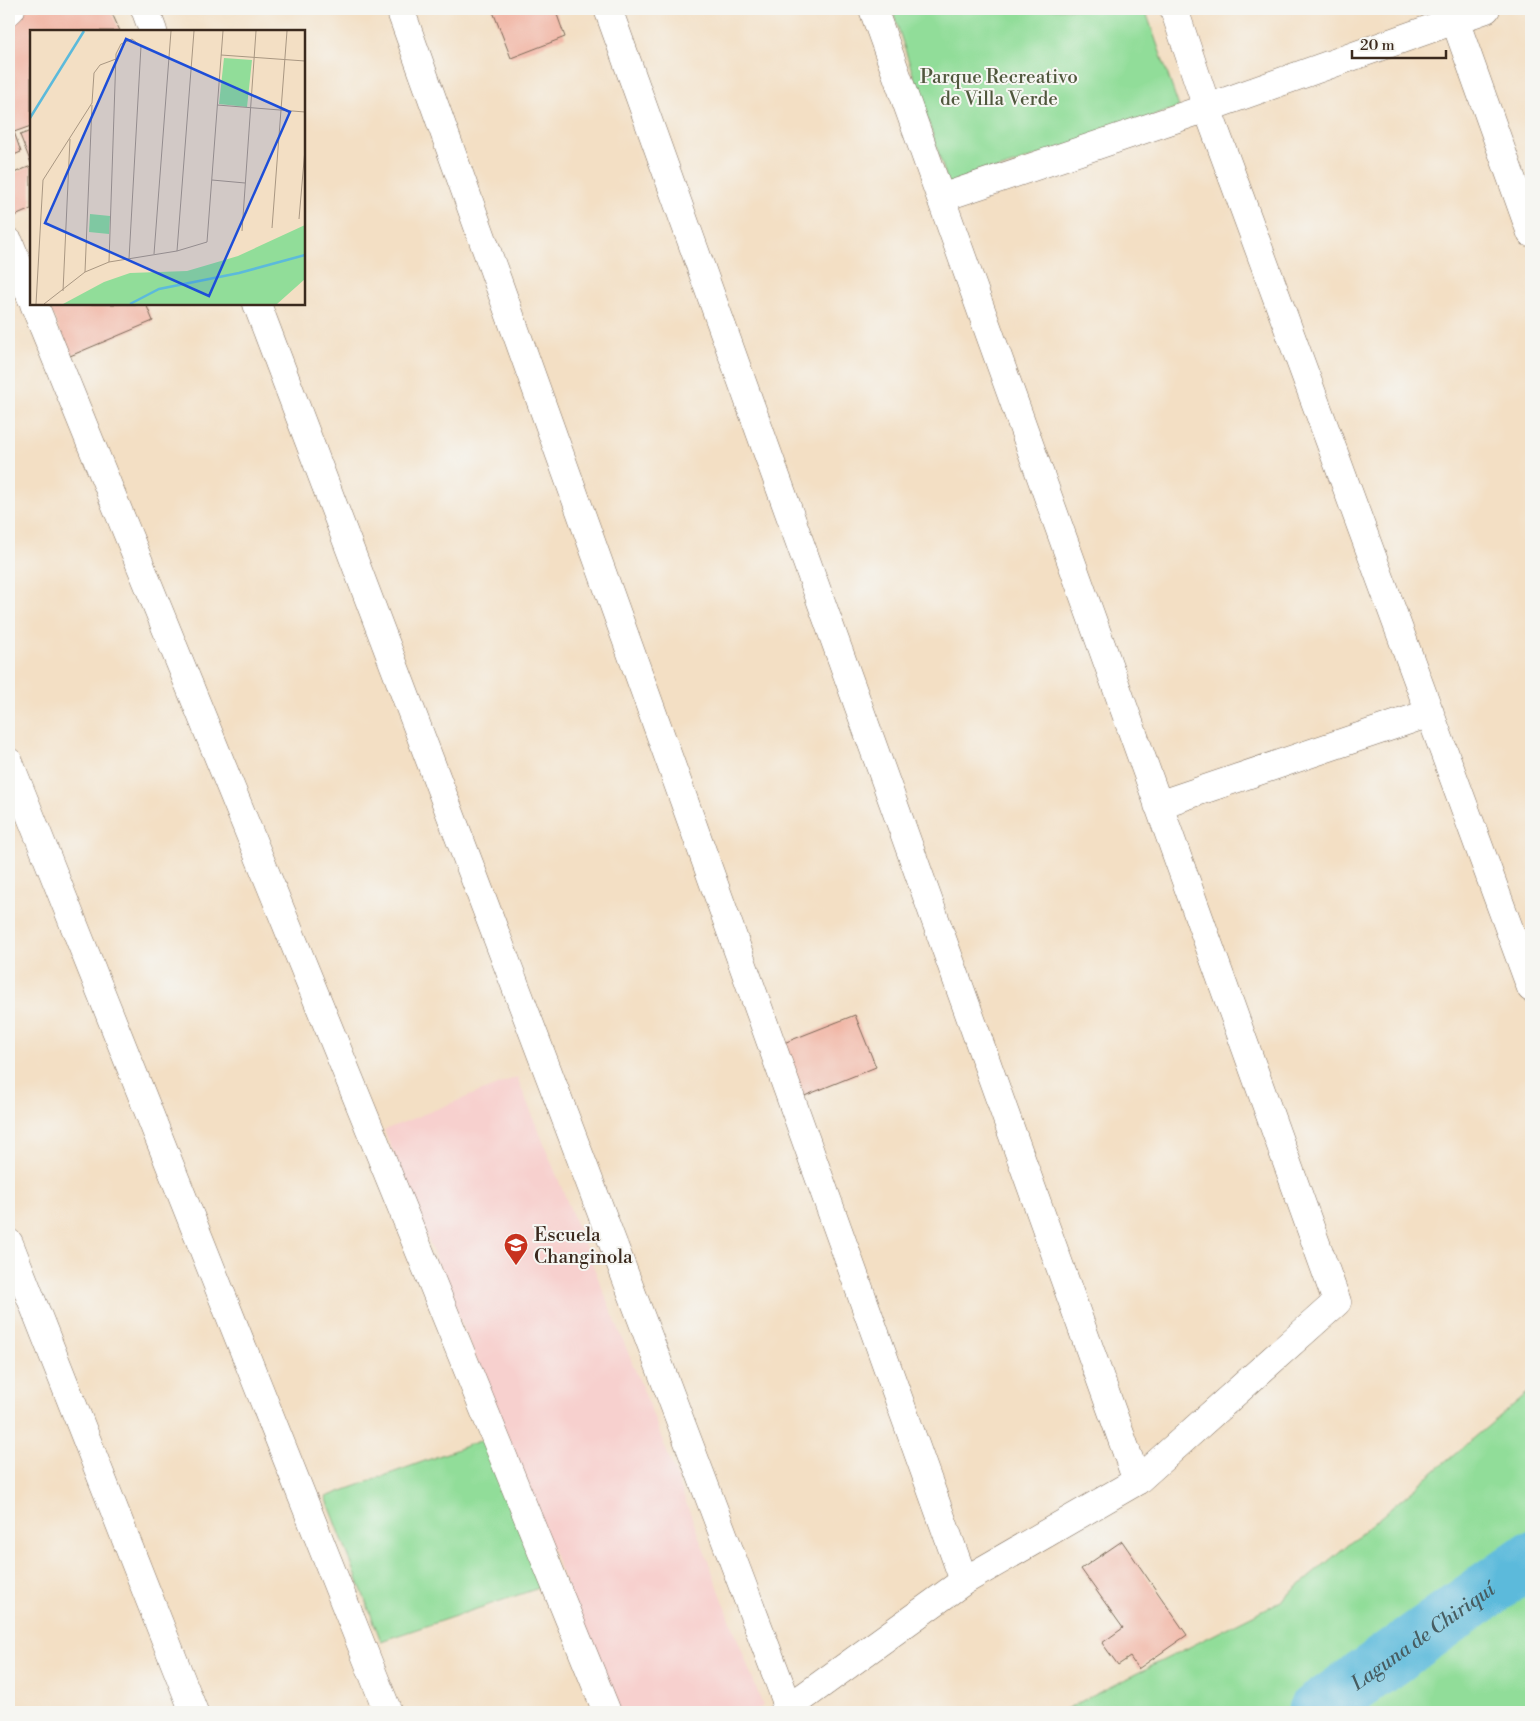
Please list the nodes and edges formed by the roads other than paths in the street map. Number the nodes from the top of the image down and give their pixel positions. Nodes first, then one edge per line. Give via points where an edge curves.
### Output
1 (145, 9) edge
2 (400, 9) edge
3 (608, 9) edge
4 (873, 9) edge
5 (1174, 9) edge
6 (1486, 9) edge
7 (1453, 14) edge
8 (154, 30) edge
9 (1207, 108) junction
10 (941, 198) junction
11 (1531, 233) edge
12 (9, 242) edge
13 (30, 294) edge
14 (34, 305) edge
15 (257, 305) edge
16 (1430, 713) junction
17 (9, 762) edge
18 (1158, 805) junction
19 (1531, 988) edge
20 (9, 1242) edge
21 (1137, 1481) junction
22 (964, 1581) junction
23 (786, 1710) edge
24 (194, 1712) edge
25 (388, 1712) edge
26 (607, 1712) edge

1 - 8 street
2 - 22 street
3 - 21 street
4 - 10 street
5 - 9 street
6 - 7 street
7 - 9 street
7 - 11 street
9 - 10 street
9 - 16 street
10 - 18 street
12 - 13 street
14 - 26 street
15 - 23 street
16 - 18 street
16 - 19 street
17 - 25 street
18 - 21 street via 1337,1302
20 - 24 street
21 - 22 street
22 - 23 street

